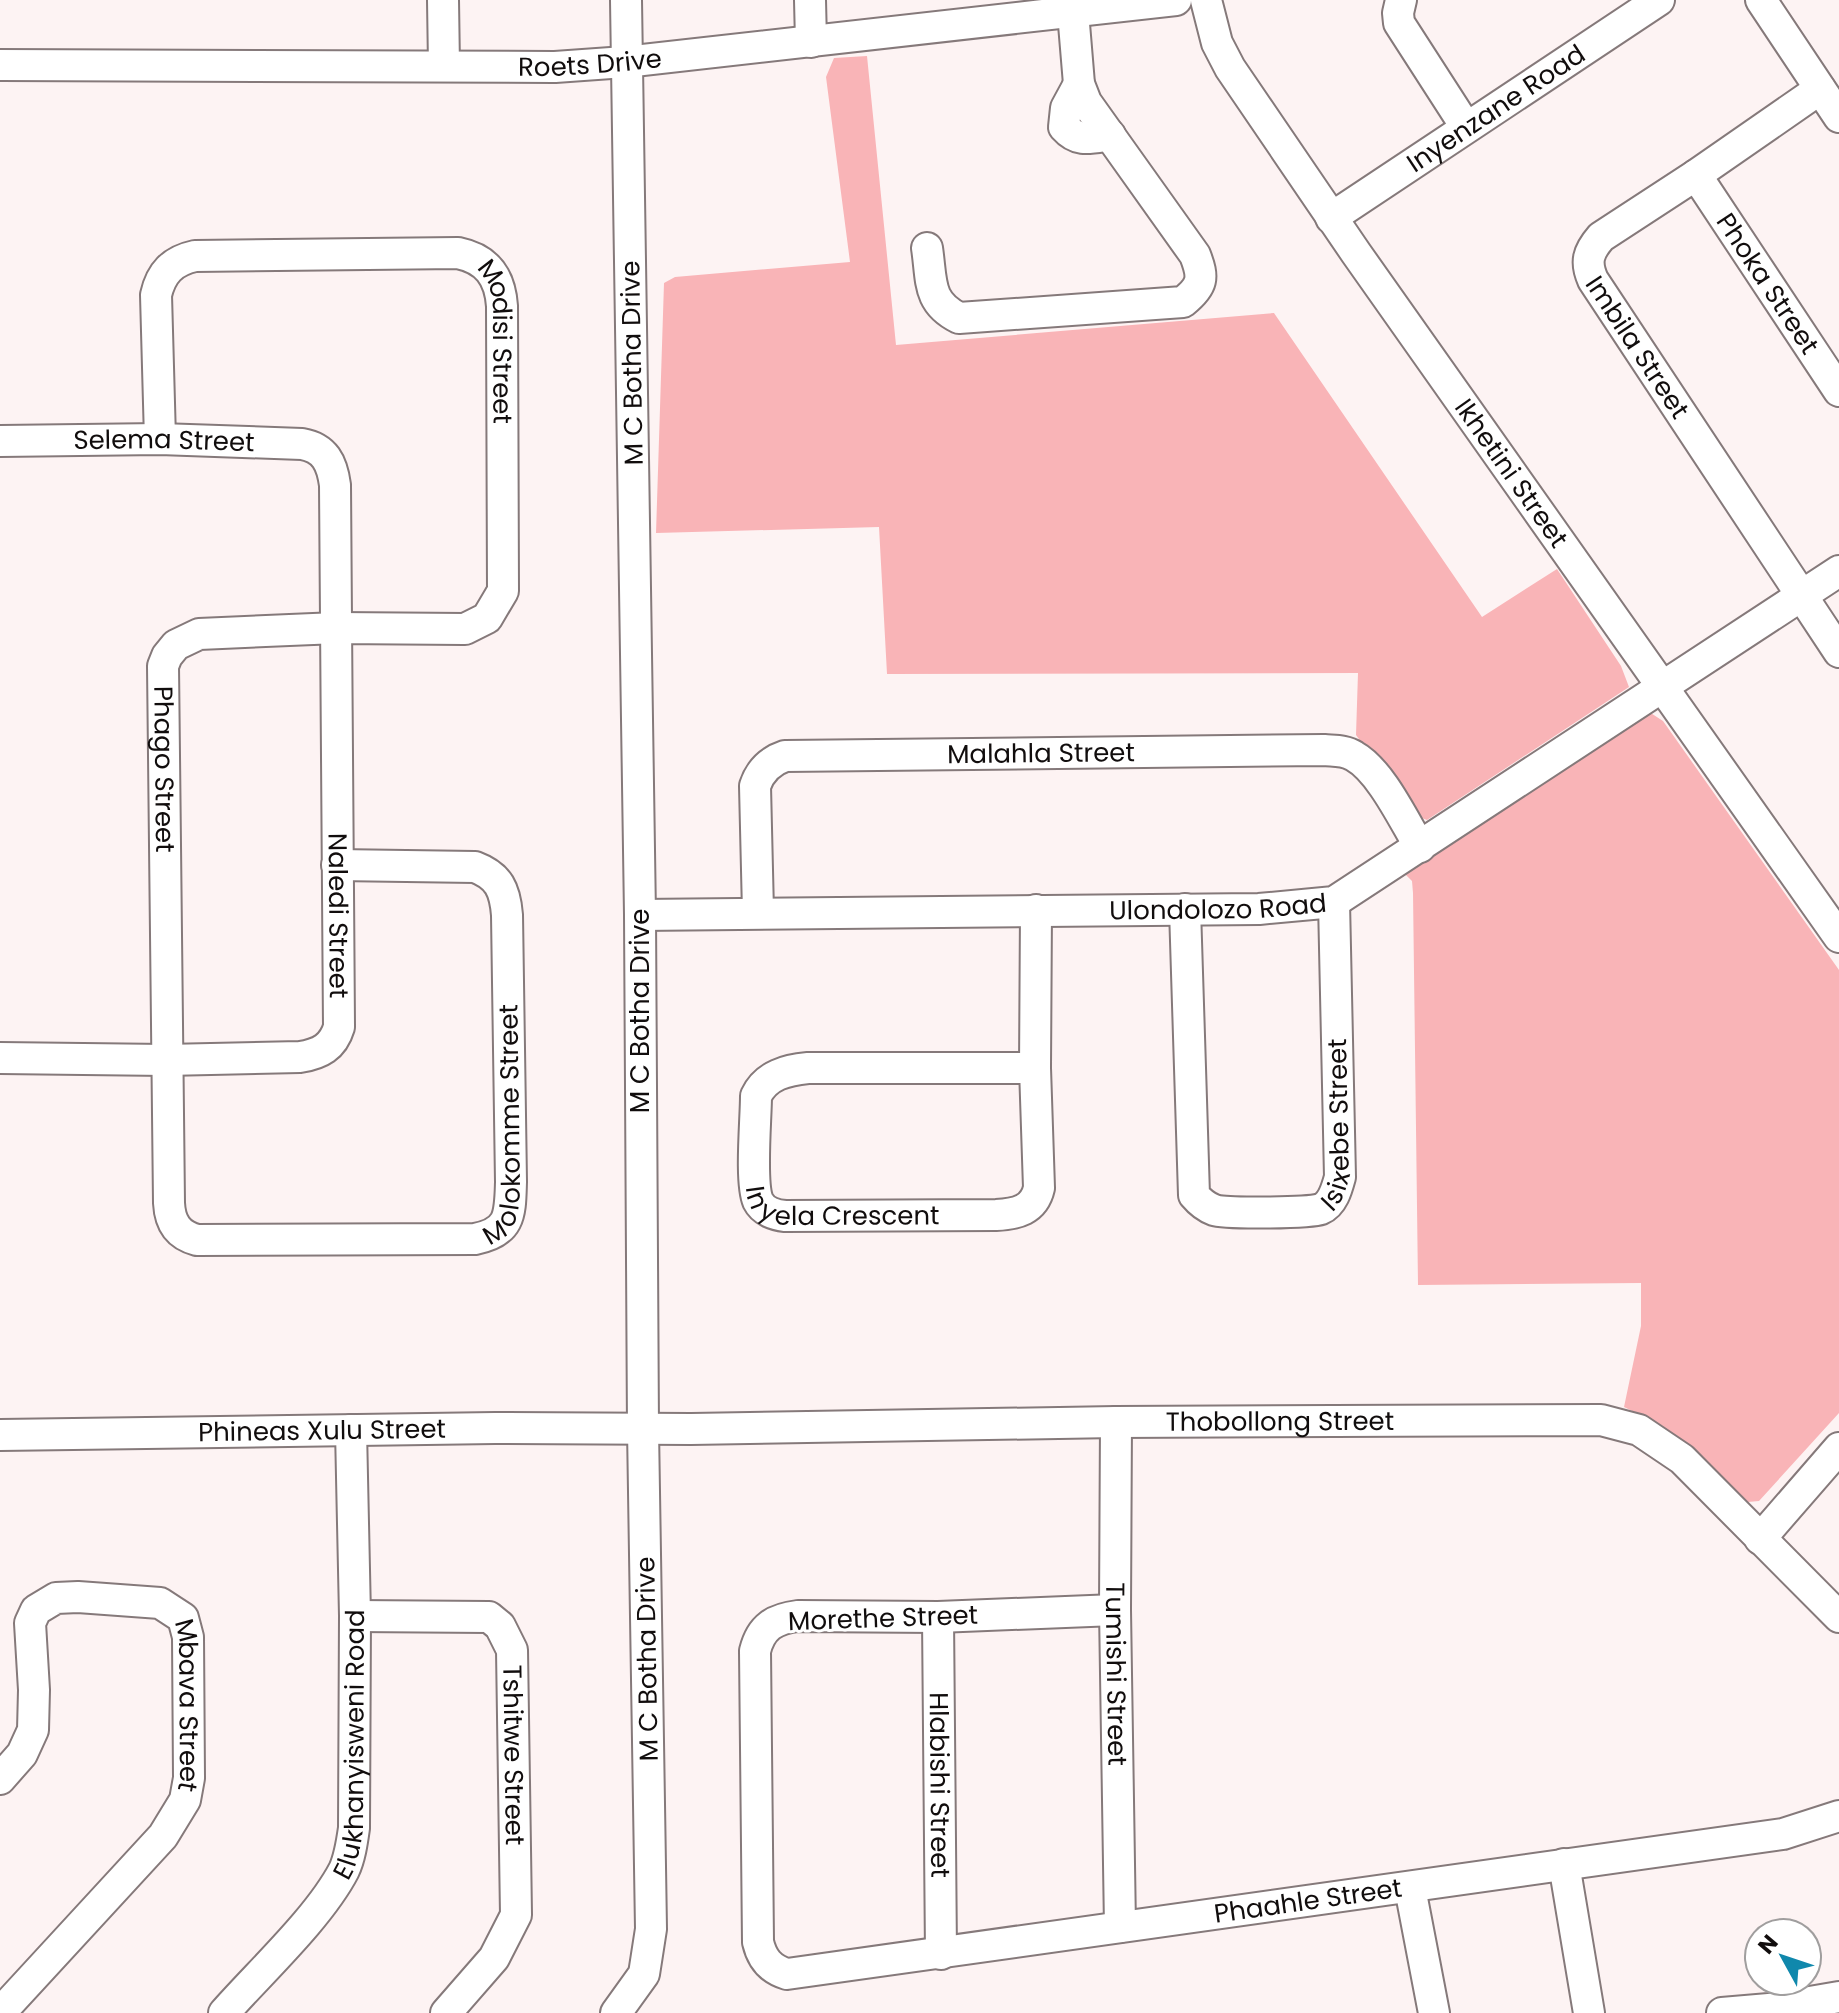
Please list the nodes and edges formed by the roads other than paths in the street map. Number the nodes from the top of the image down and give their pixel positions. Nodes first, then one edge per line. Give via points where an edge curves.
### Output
1 (443, 0) edge
2 (626, 0) edge
3 (810, 0) edge
4 (1176, 0) edge
5 (1206, 0) edge
6 (1401, 0) edge
7 (1659, 0) edge
8 (1761, 0) edge
9 (1073, 12) junction
10 (811, 42) junction
11 (625, 62) junction
12 (0, 65) edge
13 (444, 66) junction
14 (1820, 89) junction
15 (1839, 117) edge
16 (1466, 127) junction
17 (1696, 175) junction
18 (1331, 218) junction
19 (927, 248) dead end
20 (1839, 391) edge
21 (160, 439) junction
22 (0, 441) edge
23 (324, 453) joint
24 (1839, 571) edge
25 (1801, 596) junction
26 (337, 628) junction
27 (1839, 652) edge
28 (1663, 685) junction
29 (1420, 847) junction
30 (337, 865) junction
31 (1334, 902) junction
32 (1185, 909) junction
33 (1036, 910) junction
34 (758, 912) junction
35 (640, 915) junction
36 (1839, 937) edge
37 (0, 1058) edge
38 (166, 1060) junction
39 (1035, 1068) junction
40 (1116, 1422) junction
41 (643, 1429) junction
42 (351, 1430) junction
43 (0, 1435) edge
44 (1839, 1448) edge
45 (1760, 1539) junction
46 (1115, 1610) junction
47 (355, 1616) junction
48 (938, 1617) junction
49 (1839, 1617) edge
50 (0, 1779) edge
51 (1839, 1816) edge
52 (1564, 1864) junction
53 (1410, 1888) junction
54 (1120, 1927) junction
55 (941, 1954) junction
56 (777, 1971) joint
57 (1839, 1997) edge
58 (230, 2011) edge
59 (1769, 2011) edge
60 (0, 2013) edge
61 (446, 2013) edge
62 (616, 2013) edge
63 (1434, 2013) edge
64 (1589, 2013) edge
65 (1722, 2013) edge

1 - 13 street
2 - 11 street, M C Botha Drive
3 - 10 street
4 - 9 street, Roets Drive
5 - 18 street, Ikhetini Street via 1230,68
6 - 16 street via 1399,23
7 - 16 street, Inyenzane Road
8 - 14 street
9 - 10 street, Roets Drive
9 - 19 street via 1079,84 1066,108 1064,127 1081,139 1110,135 1195,255 1202,273 1196,292 1183,302 959,318 934,300
10 - 11 street, Roets Drive
11 - 13 street, Roets Drive
11 - 35 street, M C Botha Drive
12 - 13 street, Roets Drive
14 - 15 street
14 - 17 street, Imbila Street
16 - 18 street, Inyenzane Road
17 - 20 street, Phoka Street
17 - 25 street, Imbila Street via 1601,237 1591,249 1588,268
18 - 28 street, Ikhetini Street
21 - 22 street, Selema Street
21 - 23 street, Selema Street via 302,444
21 - 26 street, Modisi Street via 156,295 165,271 184,258 458,253 487,265 499,284 502,306 501,599 487,618 465,629
23 - 26 street, Naledi Street via 335,485
24 - 25 street, Ulondolozo Road
25 - 27 street
25 - 28 street, Ulondolozo Road
26 - 30 street, Naledi Street
26 - 38 street, Phago Street via 199,634 176,645 163,666
28 - 29 street, Ulondolozo Road
28 - 36 street, Ikhetini Street
29 - 31 street, Ulondolozo Road
29 - 34 street, Malahla Street via 1375,777 1345,752 785,756 765,768 755,786
30 - 38 street, Naledi Street via 339,1027 332,1042 321,1052 300,1057
30 - 38 street, Molokomme Street via 475,867 489,872 502,889 507,915 511,1182 509,1217 502,1227 475,1239 187,1238 170,1212
31 - 32 street, Ulondolozo Road
31 - 32 street, Isixebe Street via 1340,1177 1327,1205 1310,1211 1222,1212 1194,1195
32 - 33 street, Ulondolozo Road
33 - 34 street, Ulondolozo Road
33 - 39 street, Inyela Crescent
34 - 35 street, Ulondolozo Road
35 - 41 street, M C Botha Drive
37 - 38 street, Naledi Street
39 - 39 street, Inyela Crescent via 1039,1188 1033,1203 1019,1212 785,1216 759,1203 756,1096 779,1073 808,1068
40 - 41 street, Thobollong Street
40 - 45 street, Thobollong Street via 1601,1420 1658,1441
40 - 46 street, Tumishi Street
41 - 42 street, Phineas Xulu Street
41 - 62 street, M C Botha Drive via 651,1929 644,1974
42 - 43 street, Phineas Xulu Street
42 - 47 street, Elukhanyisweni Road
44 - 45 street
45 - 49 street, Thobollong Street
46 - 48 street, Morethe Street
46 - 54 street, Tumishi Street
47 - 58 street, Elukhanyisweni Road via 354,1828 345,1869
47 - 61 street, Tshitwe Street via 489,1617 508,1637 512,1650 516,1915 494,1958
48 - 55 street, Hlabishi Street
48 - 56 street, Morethe Street via 798,1616 772,1623 759,1638 758,1942 765,1960
50 - 60 street, Mbava Street via 22,1754 33,1730 30,1623 36,1610 56,1598 78,1597 160,1603 183,1618 188,1637 185,1800 163,1836
51 - 52 street, Phaahle Street via 1783,1834
52 - 53 street, Phaahle Street
52 - 64 street
53 - 54 street, Phaahle Street
53 - 63 street
54 - 55 street, Phaahle Street
55 - 56 street, Phaahle Street via 800,1973
57 - 59 street
59 - 65 street

